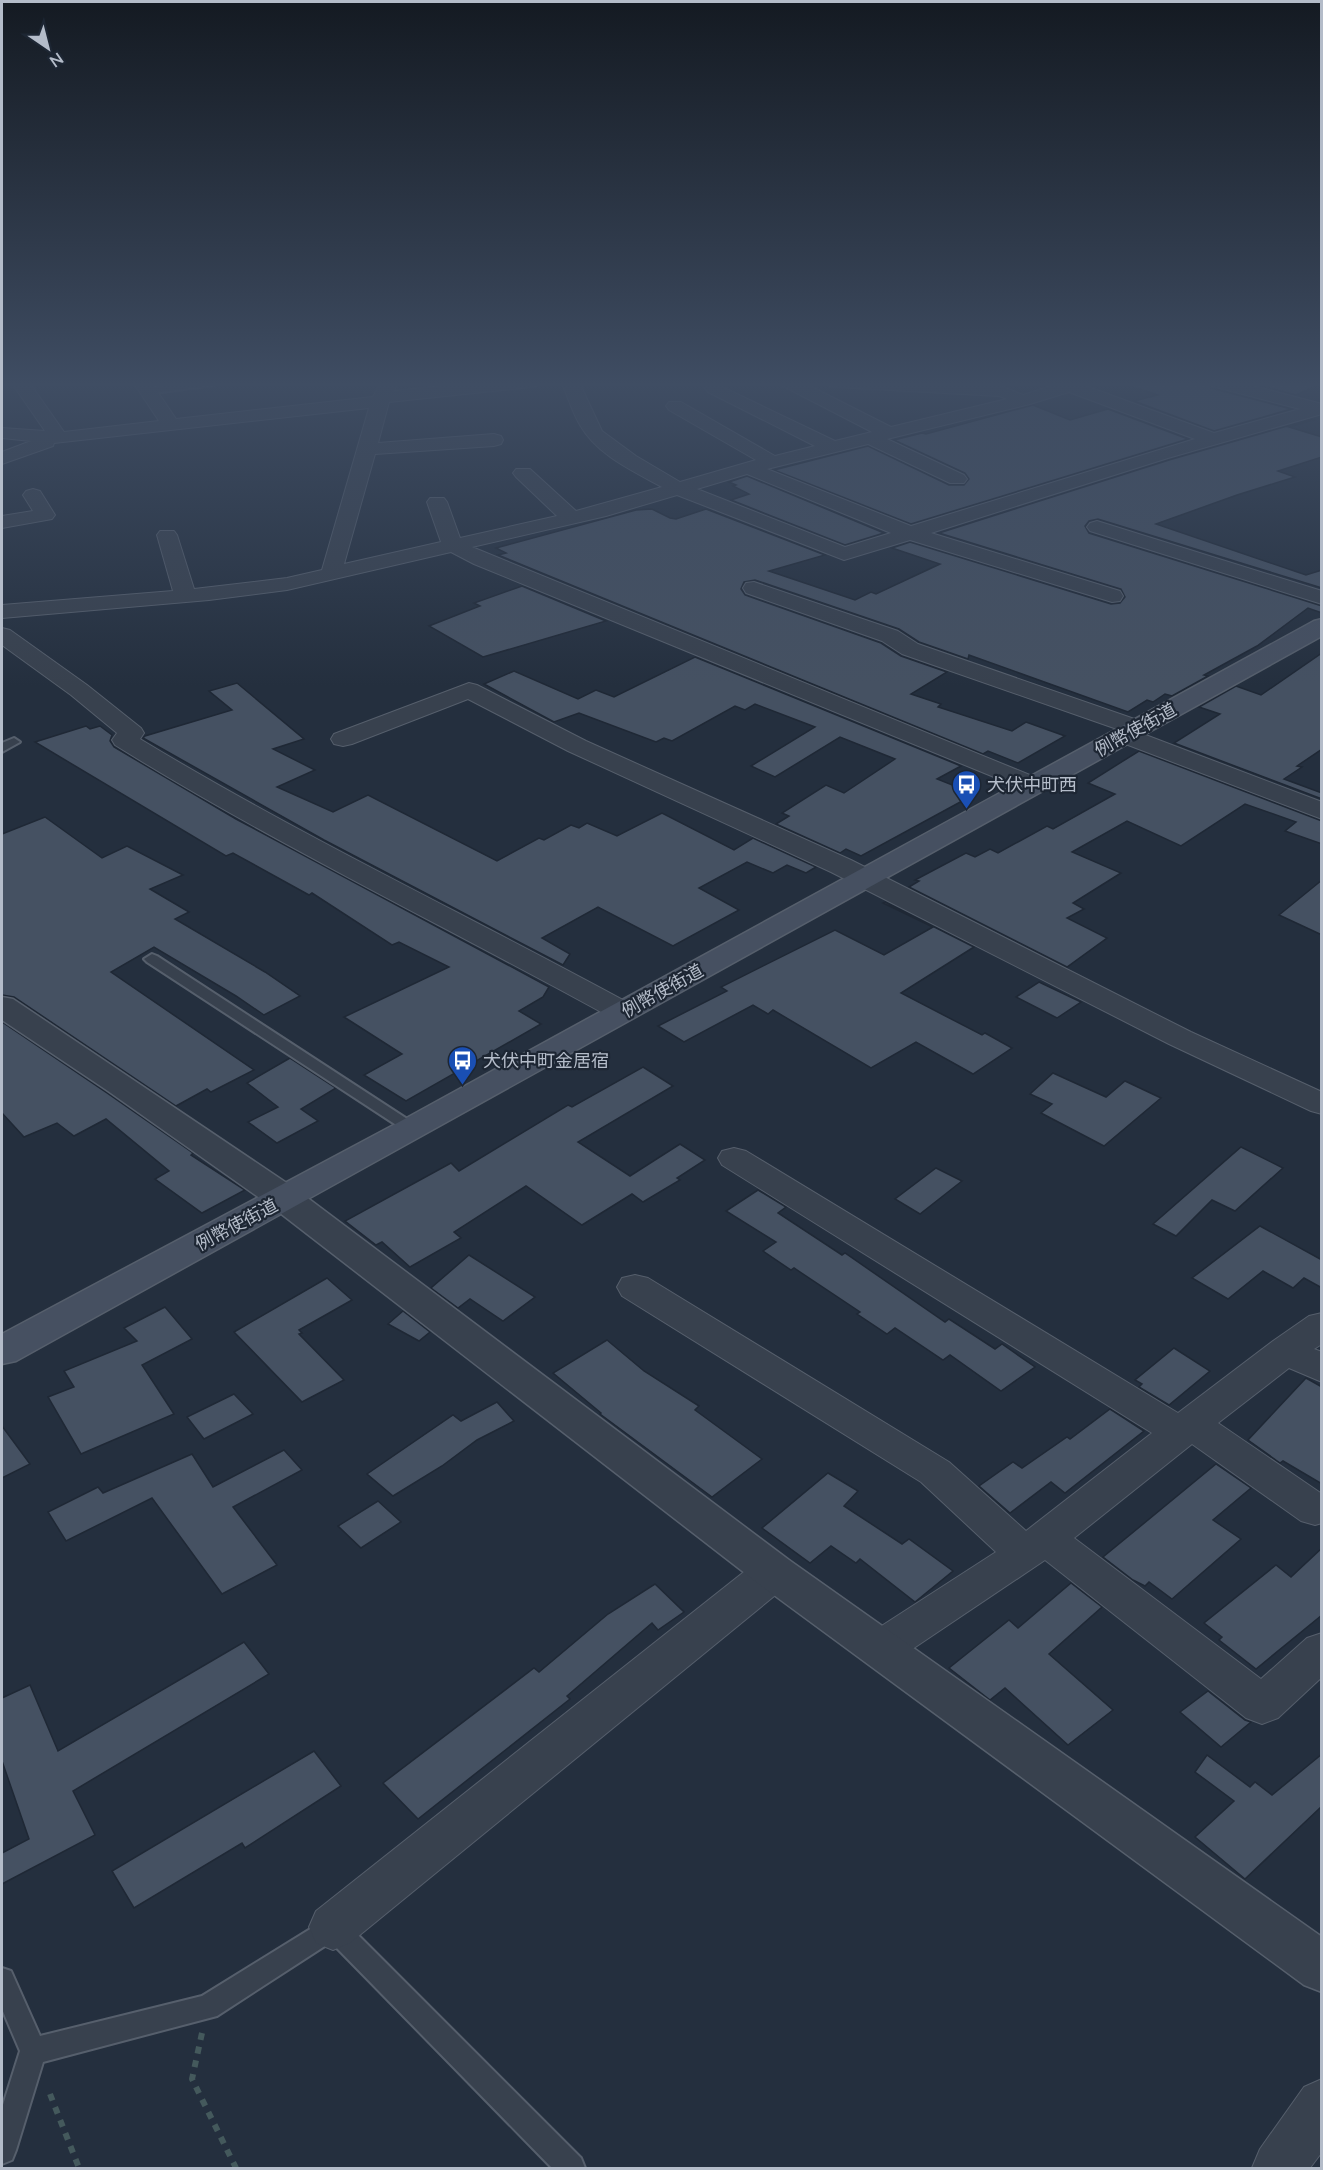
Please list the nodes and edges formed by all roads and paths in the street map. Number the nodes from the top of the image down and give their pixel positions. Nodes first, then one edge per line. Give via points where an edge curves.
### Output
1 (357, 483) edge
2 (533, 483) edge
3 (670, 483) edge
4 (695, 483) edge
5 (786, 483) edge
6 (1073, 483) edge
7 (678, 488) junction
8 (33, 495) dead end
9 (437, 502) dead end
10 (571, 518) junction
11 (2, 522) edge
12 (1097, 528) dead end
13 (912, 534) junction
14 (167, 535) dead end
15 (452, 545) junction
16 (331, 574) junction
17 (754, 588) dead end
18 (185, 596) junction
19 (1112, 596) dead end
20 (1322, 598) edge
21 (2, 612) edge
22 (1322, 626) edge
23 (2, 635) edge
24 (1131, 732) junction
25 (343, 739) dead end
26 (1033, 785) junction
27 (1322, 811) edge
28 (866, 878) junction
29 (152, 959) dead end
30 (2, 1006) edge
31 (623, 1012) junction
32 (1322, 1104) edge
33 (413, 1128) junction
34 (734, 1158) dead end
35 (284, 1198) junction
36 (635, 1287) dead end
37 (1322, 1325) edge
38 (1286, 1350) junction
39 (2, 1351) edge
40 (1322, 1369) edge
41 (1187, 1428) junction
42 (1315, 1510) dead end
43 (1034, 1546) junction
44 (774, 1572) junction
45 (880, 1648) junction
46 (1322, 1650) edge
47 (333, 1927) junction
48 (1322, 1968) edge
49 (2, 1980) edge
50 (208, 2007) junction
51 (33, 2051) junction
52 (1322, 2105) edge
53 (2, 2150) edge
54 (79, 2169) edge
55 (236, 2169) edge
56 (571, 2169) edge
57 (1279, 2169) edge

1 - 16 street
2 - 10 street
3 - 7 street
4 - 7 street
5 - 13 street
6 - 13 street
7 - 10 street
7 - 13 street via 844,554
8 - 11 street via 45,515
9 - 15 street
10 - 15 street
12 - 20 street
13 - 19 street
14 - 18 street
15 - 16 street
15 - 26 street via 593,607
16 - 18 street via 287,584
17 - 24 street via 890,636 910,649
18 - 21 street
22 - 24 main road, 例幣使街道
23 - 31 street via 80,690 132,733 124,740 168,768
24 - 26 main road, 例幣使街道
24 - 27 street
25 - 28 street via 469,690 577,746
26 - 28 main road, 例幣使街道
28 - 31 main road, 例幣使街道
28 - 32 street via 1180,1038
29 - 33 lane
30 - 35 street
31 - 33 main road, 例幣使街道
33 - 35 main road, 例幣使街道
34 - 41 street
35 - 39 main road, 例幣使街道
35 - 44 street
36 - 43 street via 935,1472
37 - 38 street
38 - 40 street
38 - 41 street
41 - 42 street
41 - 43 street
43 - 45 street
43 - 46 street via 1262,1705
44 - 45 street
44 - 47 street
45 - 48 street
47 - 50 lane
47 - 56 lane
49 - 51 lane
50 - 51 lane
50 - 55 path via 192,2079
51 - 53 lane
51 - 54 path
52 - 57 street

